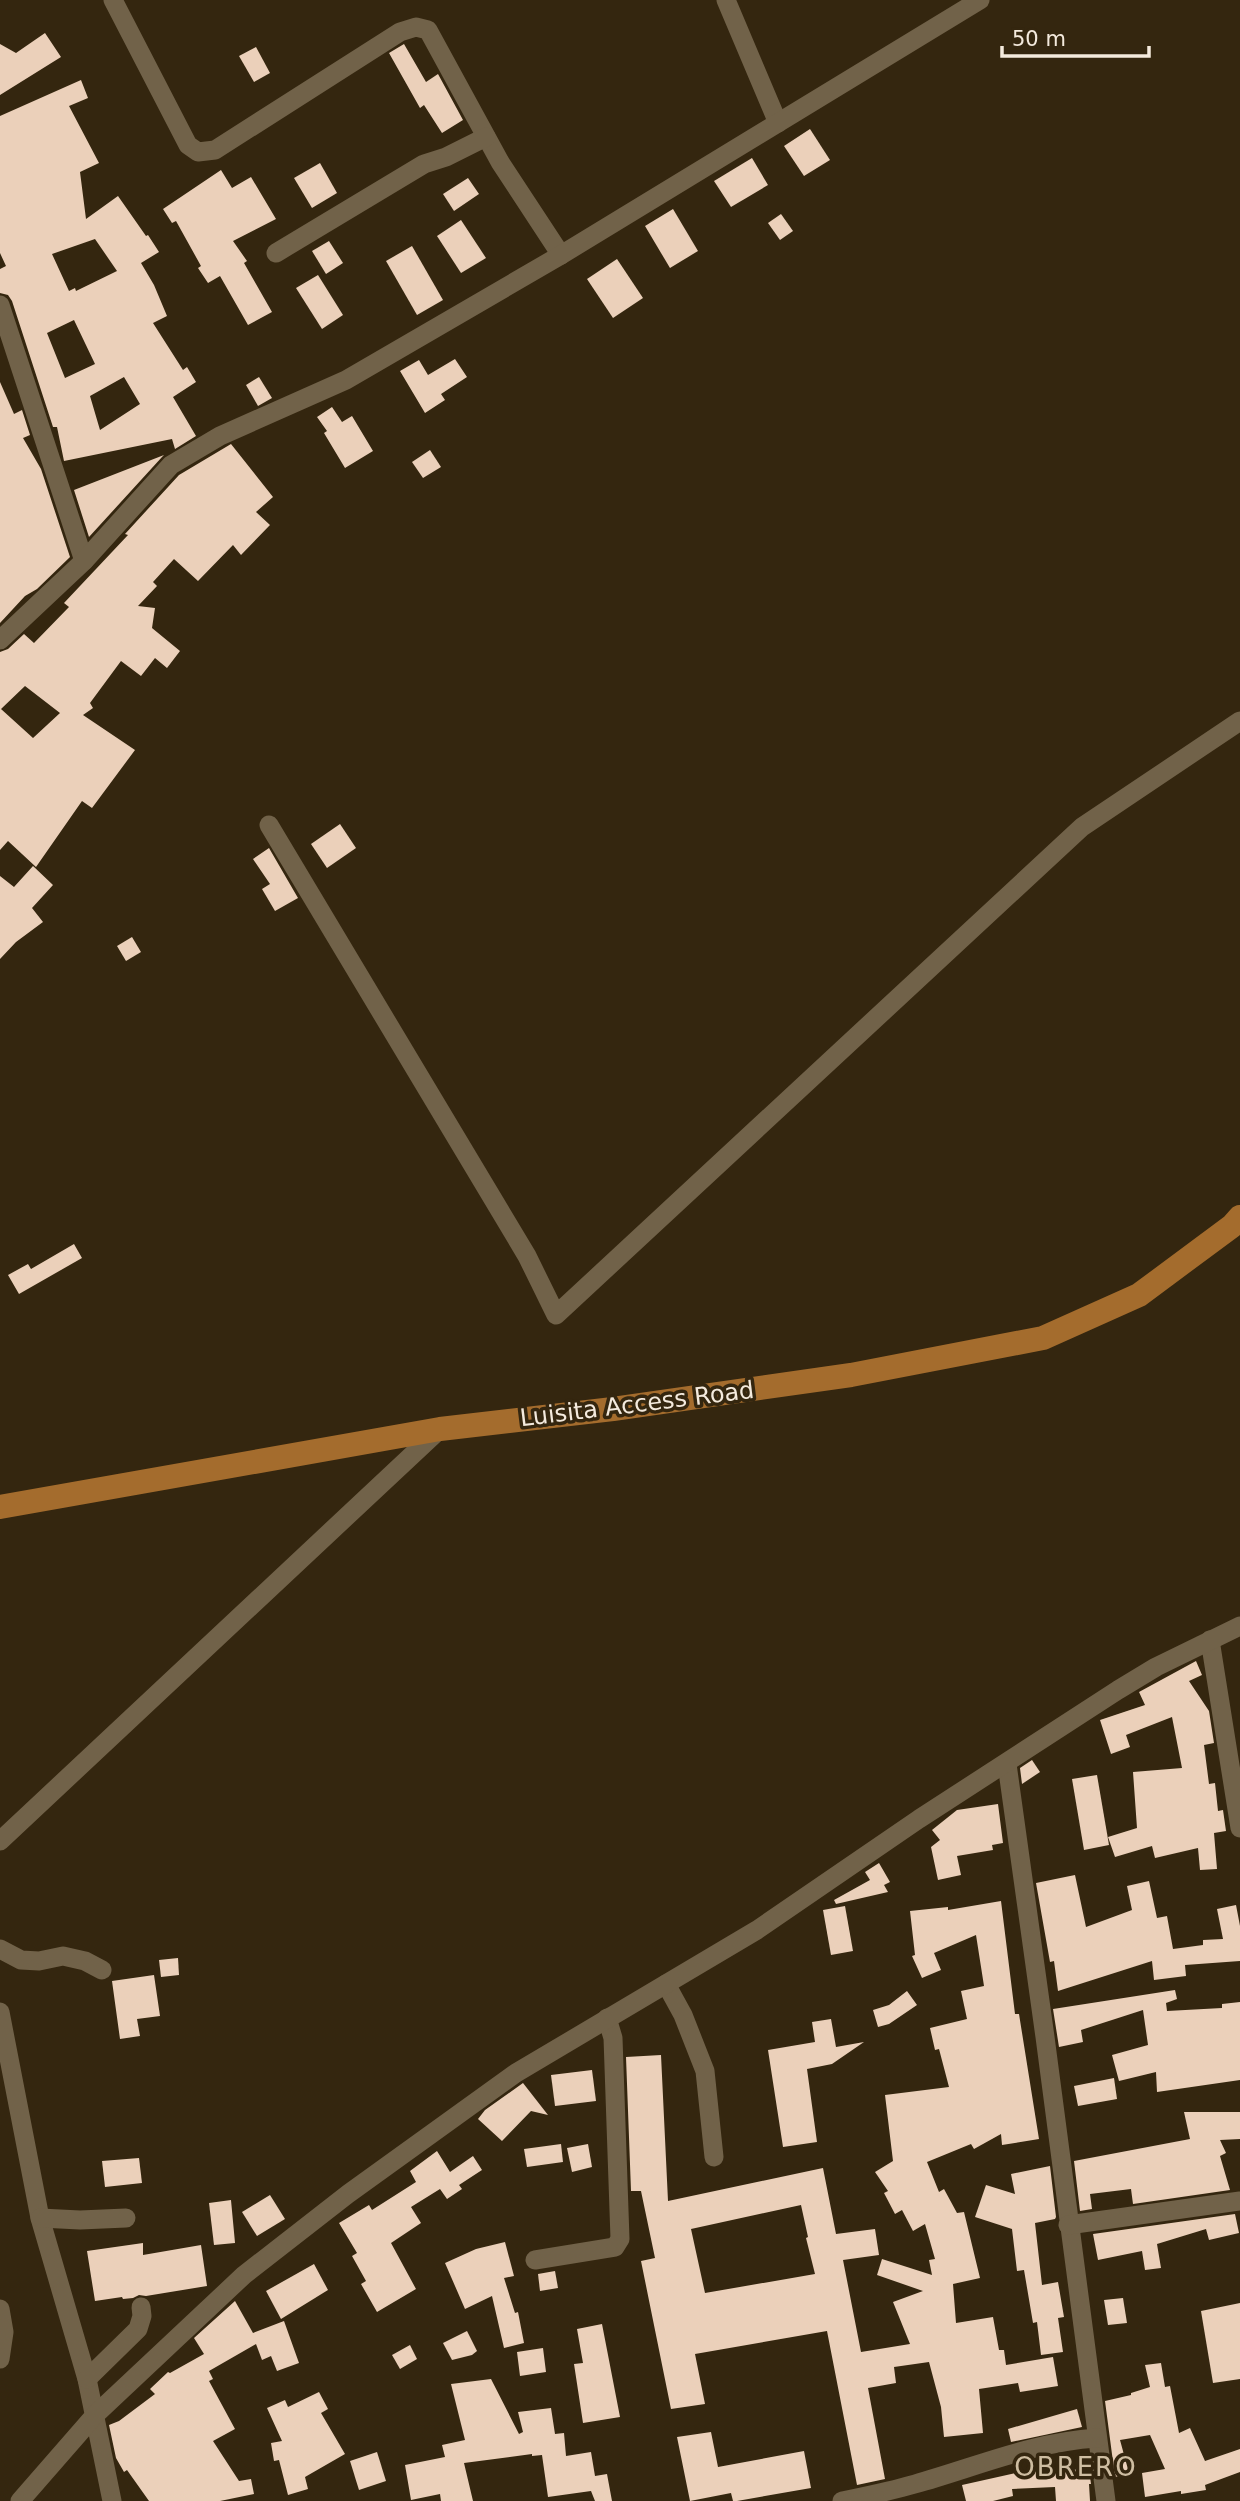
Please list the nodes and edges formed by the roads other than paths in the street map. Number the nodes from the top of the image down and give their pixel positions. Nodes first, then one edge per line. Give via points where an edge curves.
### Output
1 (113, 0) edge
2 (726, 0) edge
3 (980, 0) edge
4 (778, 123) junction
5 (486, 138) junction
6 (275, 253) dead end
7 (561, 255) junction
8 (0, 305) edge
9 (84, 561) junction
10 (0, 639) edge
11 (1240, 721) edge
12 (270, 825) dead end
13 (1240, 1217) edge
14 (440, 1429) junction
15 (0, 1507) edge
16 (1240, 1626) edge
17 (1210, 1640) junction
18 (1007, 1764) junction
19 (1240, 1828) edge
20 (0, 1841) edge
21 (0, 1948) edge
22 (102, 1970) dead end
23 (666, 1984) junction
24 (0, 2012) edge
25 (607, 2018) junction
26 (714, 2157) dead end
27 (1240, 2201) edge
28 (40, 2218) junction
29 (126, 2218) dead end
30 (1068, 2225) junction
31 (536, 2260) dead end
32 (141, 2307) dead end
33 (0, 2309) edge
34 (0, 2359) edge
35 (87, 2379) junction
36 (95, 2415) junction
37 (1097, 2438) junction
38 (20, 2501) edge
39 (112, 2501) edge
40 (842, 2501) edge
41 (1106, 2501) edge

1 - 5 street via 188,145 198,152 215,150 415,27 428,30
2 - 4 street
3 - 4 street
4 - 7 street
5 - 6 street via 424,164
5 - 7 street
7 - 9 street via 345,380 220,436 172,465
8 - 9 street
9 - 10 street
11 - 12 street via 1082,827 556,1315 527,1256
13 - 14 main road, Luisita Access Road via 1139,1295 1043,1338 851,1375
14 - 15 main road, Luisita Access Road
14 - 20 street
16 - 17 street
17 - 18 street via 1118,1690
17 - 19 street
18 - 23 street via 775,1918
18 - 30 street
21 - 22 street via 21,1960 63,1956
23 - 25 street
23 - 26 street via 705,2071
24 - 28 street
25 - 31 street via 613,2038 620,2239 615,2247
25 - 36 street via 516,2073 287,2241 244,2275
27 - 30 street
28 - 29 street
28 - 35 street
30 - 37 street
32 - 35 street via 138,2329
33 - 34 street via 4,2332
35 - 36 street
36 - 38 street
36 - 39 street
37 - 40 street via 1033,2447
37 - 41 street

